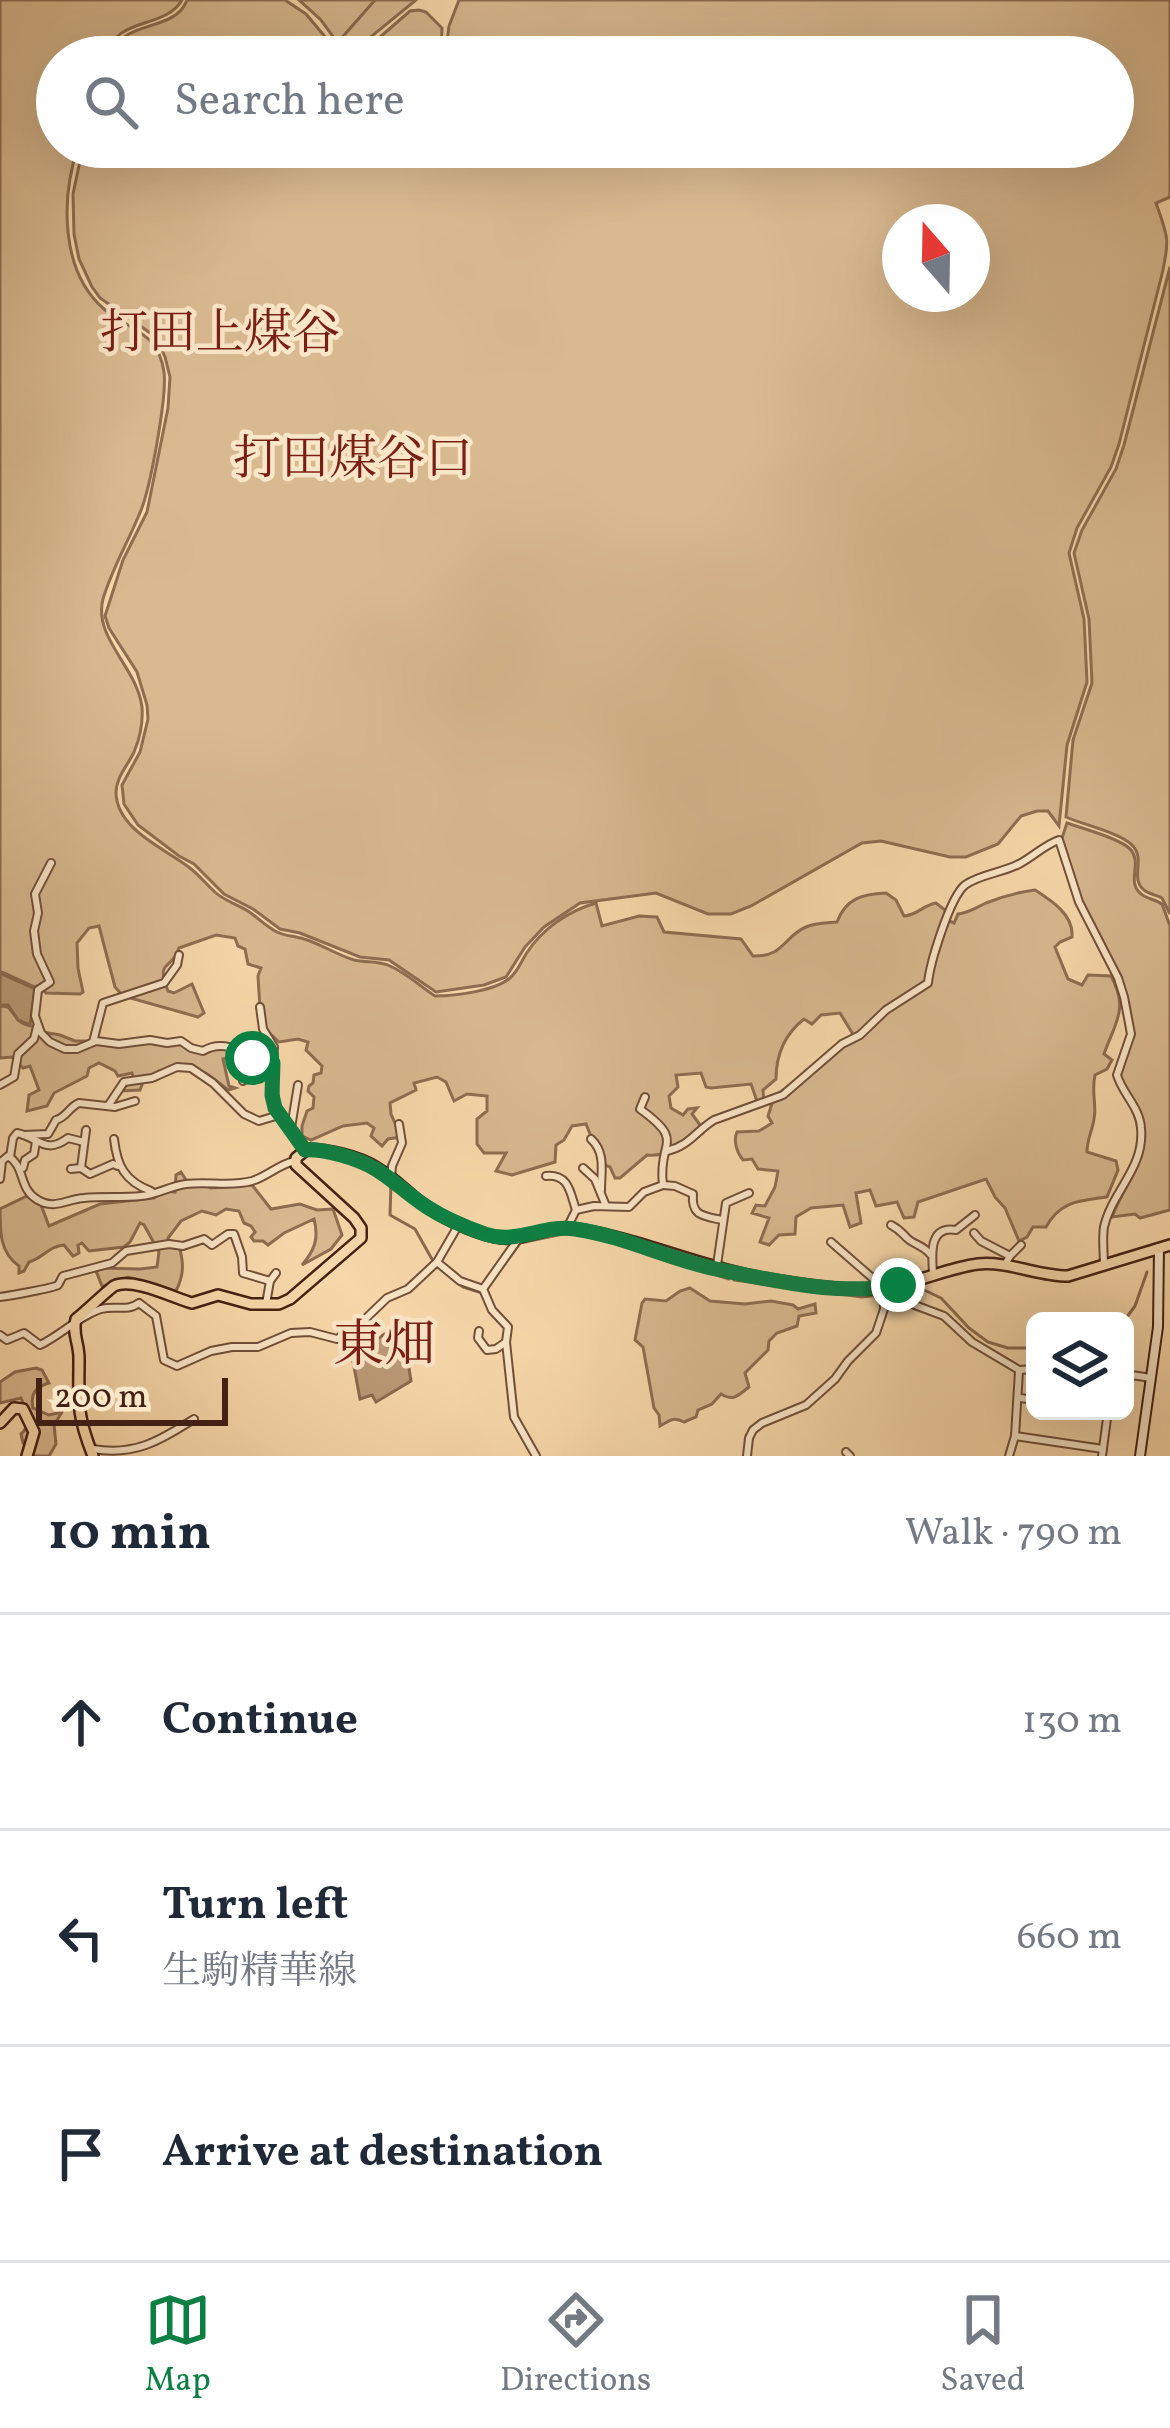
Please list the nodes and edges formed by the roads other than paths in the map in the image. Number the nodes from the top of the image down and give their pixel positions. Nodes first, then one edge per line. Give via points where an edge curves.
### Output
1 (51, 863) dead end
2 (179, 956) dead end
3 (260, 1006) dead end
4 (37, 1024) junction
5 (94, 1042) junction
6 (252, 1058) junction
7 (273, 1063) junction
8 (243, 1081) dead end
9 (0, 1085) edge
10 (298, 1085) dead end
11 (645, 1097) dead end
12 (135, 1101) dead end
13 (108, 1106) junction
14 (279, 1115) junction
15 (399, 1124) dead end
16 (291, 1127) junction
17 (86, 1130) dead end
18 (24, 1135) junction
19 (114, 1139) dead end
20 (591, 1139) dead end
21 (36, 1141) junction
22 (84, 1142) junction
23 (305, 1150) junction
24 (667, 1151) junction
25 (4, 1159) edge
26 (295, 1161) junction
27 (118, 1166) junction
28 (81, 1168) junction
29 (583, 1168) dead end
30 (71, 1169) dead end
31 (22, 1172) junction
32 (546, 1176) dead end
33 (391, 1178) junction
34 (0, 1179) edge
35 (663, 1185) junction
36 (601, 1190) junction
37 (154, 1192) junction
38 (749, 1193) dead end
39 (606, 1206) junction
40 (577, 1210) junction
41 (975, 1215) dead end
42 (722, 1220) junction
43 (459, 1224) junction
44 (891, 1225) dead end
45 (567, 1228) junction
46 (974, 1233) dead end
47 (519, 1237) junction
48 (831, 1242) dead end
49 (1021, 1245) dead end
50 (1165, 1247) edge
51 (929, 1254) junction
52 (1007, 1261) junction
53 (437, 1262) junction
54 (1104, 1266) junction
55 (716, 1269) junction
56 (276, 1273) dead end
57 (933, 1277) junction
58 (270, 1281) junction
59 (903, 1284) junction
60 (881, 1288) junction
61 (483, 1289) junction
62 (0, 1297) edge
63 (266, 1304) junction
64 (74, 1325) junction
65 (479, 1331) dead end
66 (4, 1340) edge
67 (506, 1342) junction
68 (1019, 1370) junction
69 (1026, 1370) edge
70 (1134, 1375) edge
71 (1151, 1378) junction
72 (1019, 1398) junction
73 (1026, 1399) edge
74 (194, 1419) dead end
75 (1107, 1420) edge
76 (0, 1423) edge
77 (1015, 1436) junction
78 (91, 1452) edge
79 (1102, 1452) edge
80 (27, 1456) edge
81 (536, 1456) edge
82 (747, 1456) edge
83 (1009, 1456) edge
84 (1140, 1456) edge

1 - 4 street via 35,894 36,947 50,982 38,990
2 - 5 street via 164,983 103,1003
3 - 7 street
4 - 5 street via 65,1049
4 - 9 street via 14,1077
5 - 6 street via 182,1041 203,1051 217,1044
6 - 7 street
6 - 8 street
7 - 14 street
10 - 16 street
11 - 24 street via 640,1109 664,1127
12 - 13 street
13 - 14 street via 124,1082 184,1066 244,1114 260,1121
13 - 18 street via 74,1105 48,1134
14 - 16 street
15 - 33 street
16 - 23 street
17 - 22 street
18 - 21 street
18 - 25 street via 14,1135
19 - 27 street
20 - 36 street via 602,1158
21 - 22 street
21 - 31 street
22 - 28 street
23 - 26 main road
23 - 33 main road via 364,1161
24 - 35 street
24 - 54 street via 714,1120 783,1095 928,982 965,886 1060,839 1079,902 1124,997 1131,1034 1118,1075 1142,1125 1138,1157 1105,1224
25 - 31 street
25 - 34 street
26 - 37 street via 249,1182
26 - 63 main road via 362,1234 290,1298
27 - 28 street via 90,1174
27 - 37 street
28 - 30 street
29 - 36 street
31 - 37 street via 29,1193 52,1205
32 - 40 street via 567,1182
33 - 43 main road
35 - 39 street via 629,1207
35 - 42 street via 693,1194 696,1212
36 - 39 street
38 - 42 street via 726,1203
39 - 40 street
40 - 45 street
41 - 51 street via 942,1231
42 - 55 street
43 - 47 main road
43 - 53 street
44 - 51 street
45 - 47 main road
45 - 55 main road
46 - 52 street
47 - 61 street
48 - 60 street
49 - 52 street
50 - 54 main road
50 - 71 street
51 - 57 street
52 - 54 main road via 1052,1276
52 - 57 main road
53 - 61 street
53 - 64 street via 337,1339 291,1333 176,1366 164,1360 158,1320 144,1304 100,1310
55 - 60 main road
56 - 58 street
57 - 59 main road
58 - 62 street via 243,1273 237,1240 228,1234 212,1245 204,1239 126,1251 51,1288
58 - 63 street
59 - 60 main road
59 - 68 street via 912,1304 944,1316
60 - 82 street via 876,1333 806,1405 753,1430
61 - 67 street via 509,1329
63 - 64 main road via 218,1294 192,1304 119,1284
64 - 66 street via 40,1345 24,1333
64 - 78 main road via 79,1417
65 - 67 street via 488,1350
67 - 81 street via 514,1417
68 - 69 street
68 - 72 street
70 - 71 street
71 - 84 street
72 - 73 street
72 - 77 street
74 - 78 street via 139,1451
75 - 79 street
76 - 80 main road via 23,1408 34,1432
77 - 79 street
77 - 83 street

